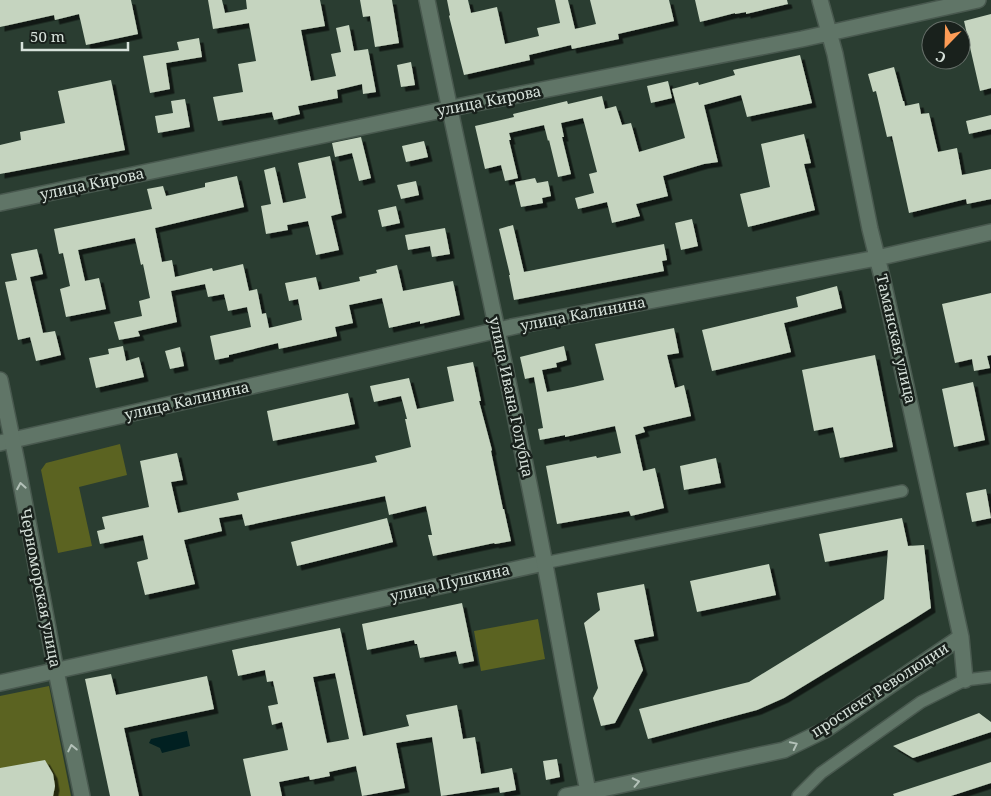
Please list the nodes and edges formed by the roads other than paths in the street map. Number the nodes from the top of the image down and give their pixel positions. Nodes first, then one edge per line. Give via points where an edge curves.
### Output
1 (427, 0) edge
2 (820, 0) edge
3 (978, 0) edge
4 (828, 33) junction
5 (449, 108) junction
6 (0, 203) edge
7 (991, 232) edge
8 (877, 258) junction
9 (498, 330) junction
10 (0, 380) edge
11 (6, 441) edge
12 (902, 491) dead end
13 (544, 563) junction
14 (961, 637) junction
15 (56, 671) junction
16 (991, 676) edge
17 (965, 680) junction
18 (0, 683) edge
19 (588, 794) edge
20 (82, 796) edge
21 (566, 796) edge
22 (798, 796) edge

1 - 5 street, улица Ивана Голубца
2 - 4 street, Таманская улица
3 - 4 street, улица Кирова
4 - 5 street, улица Кирова
4 - 8 street, Таманская улица
5 - 6 street, улица Кирова
5 - 9 street, улица Ивана Голубца
7 - 8 street, улица Калинина
8 - 9 street, улица Калинина
8 - 14 street, Таманская улица
9 - 11 street, улица Калинина
9 - 13 street, улица Ивана Голубца
10 - 11 street, Черноморская улица
15 -> 11 street, Черноморская улица
12 - 13 street, улица Пушкина
13 - 15 street, улица Пушкина
13 - 19 street, улица Ивана Голубца
14 - 17 street, Таманская улица
19 -> 14 street, проспект Революции via 784,750 825,730
15 - 18 street, улица Пушкина
20 -> 15 street, Черноморская улица
16 - 17 street
17 - 22 street via 921,702 821,773
19 - 21 street, проспект Революции

